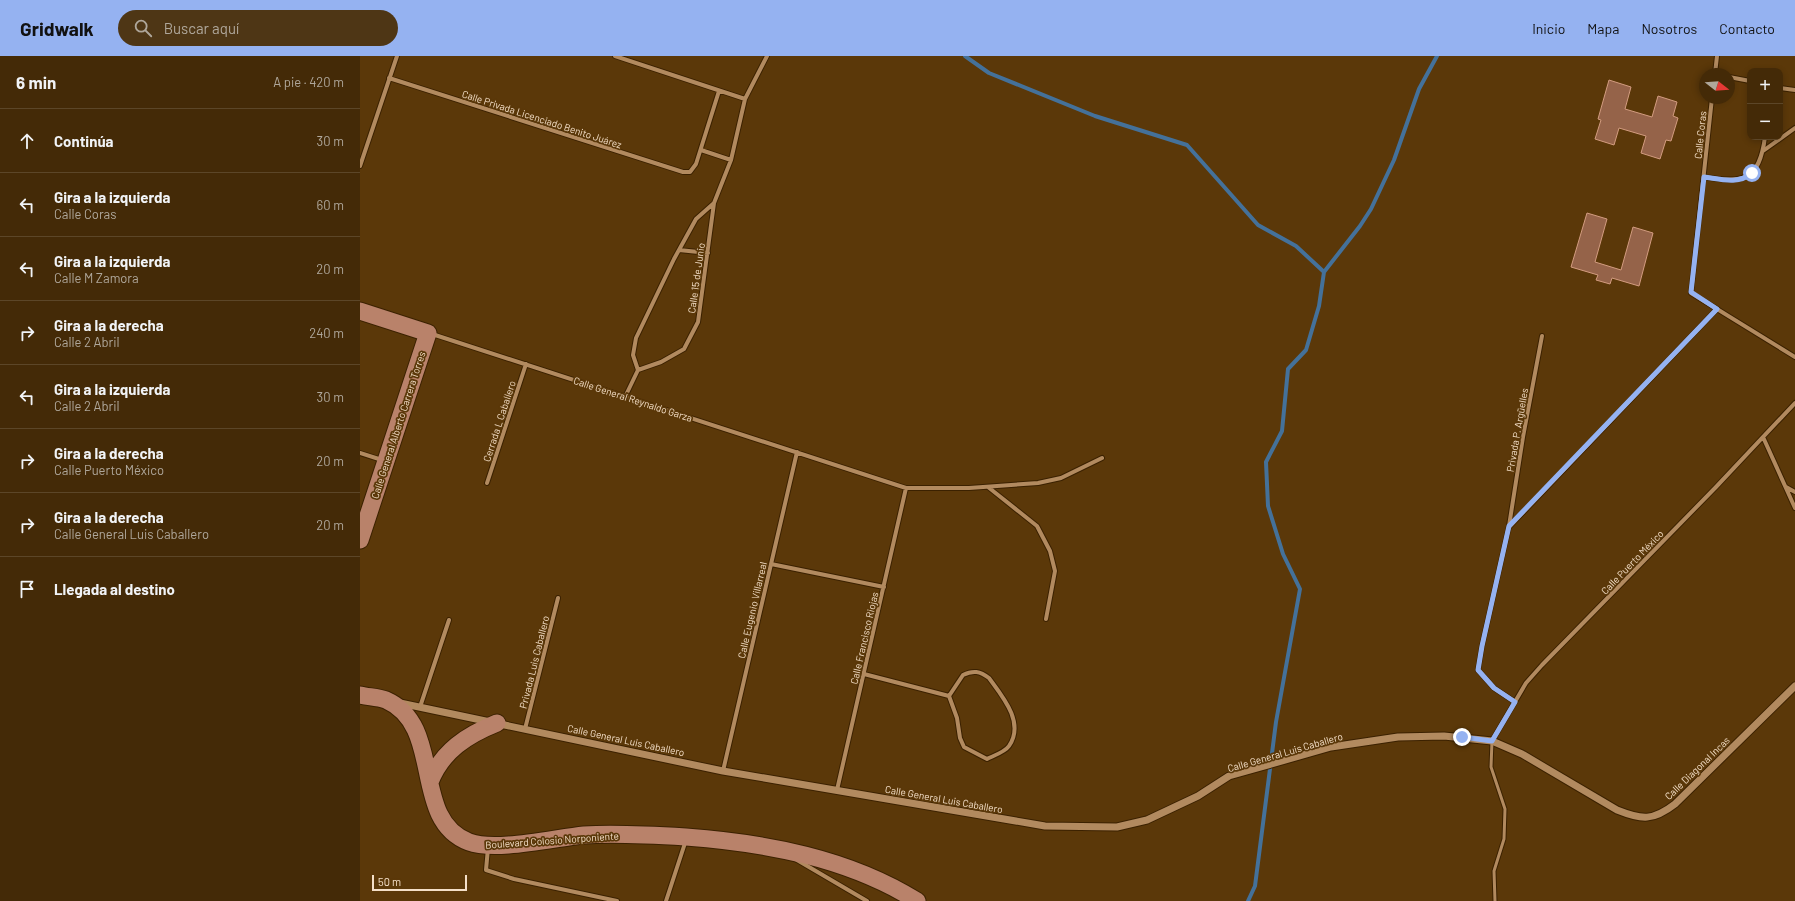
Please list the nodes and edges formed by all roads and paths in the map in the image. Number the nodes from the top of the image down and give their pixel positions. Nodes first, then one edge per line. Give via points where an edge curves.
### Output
1 (397, 56) edge
2 (615, 56) edge
3 (767, 56) edge
4 (1717, 56) edge
5 (1716, 68) edge
6 (390, 78) junction
7 (1735, 78) edge
8 (1747, 80) edge
9 (1783, 88) edge
10 (1795, 90) edge
11 (719, 91) junction
12 (745, 100) junction
13 (1711, 104) edge
14 (1795, 128) edge
15 (1765, 140) edge
16 (701, 150) junction
17 (1763, 151) junction
18 (731, 160) junction
19 (360, 166) edge
20 (1704, 177) junction
21 (714, 203) junction
22 (679, 250) junction
23 (708, 253) junction
24 (1717, 309) junction
25 (360, 310) edge
26 (428, 332) junction
27 (1542, 336) dead end
28 (1795, 357) edge
29 (526, 364) junction
30 (638, 370) junction
31 (625, 397) junction
32 (1795, 403) edge
33 (1763, 437) junction
34 (797, 452) junction
35 (360, 453) edge
36 (1102, 458) dead end
37 (386, 461) junction
38 (487, 483) dead end
39 (988, 487) junction
40 (1785, 487) junction
41 (906, 488) junction
42 (1795, 492) edge
43 (1795, 508) edge
44 (1509, 526) junction
45 (360, 540) edge
46 (771, 564) junction
47 (884, 587) junction
48 (558, 598) dead end
49 (1046, 619) dead end
50 (449, 620) dead end
51 (864, 674) junction
52 (1795, 686) edge
53 (360, 695) edge
54 (948, 696) junction
55 (386, 700) junction
56 (1515, 702) junction
57 (420, 707) junction
58 (497, 723) junction
59 (525, 729) junction
60 (1492, 741) junction
61 (723, 771) junction
62 (430, 782) junction
63 (836, 790) junction
64 (687, 837) junction
65 (488, 846) junction
66 (777, 849) junction
67 (617, 901) edge
68 (666, 901) edge
69 (868, 901) edge
70 (917, 901) edge
71 (1495, 901) edge

1 - 6 street
2 - 11 street
3 - 12 street, Calle 15 de Junio
4 - 5 street
6 - 16 street, Calle Privada Licenciado Benito Juárez via 683,172 690,172
6 - 19 street
7 - 8 street
9 - 10 street
11 - 12 street
11 - 16 street
12 - 18 street, Calle 15 de Junio
13 - 20 street, Calle Coras
14 - 17 street
15 - 17 street
16 - 18 street
17 - 20 street via 1746,178 1734,180
18 - 21 street, Calle 15 de Junio
20 - 24 street, Calle Coras via 1691,292
21 - 22 street, Calle 15 de Junio via 696,219
21 - 23 street, Calle 15 de Junio
22 - 23 street
22 - 30 street, Calle 15 de Junio via 636,338 633,355
23 - 30 street, Calle 15 de Junio via 698,322 684,349 661,362
24 - 28 street
24 - 44 street
25 - 26 main road, Calle General Reynaldo Garza
26 - 29 street, Calle General Reynaldo Garza
26 - 37 main road, Calle General Alberto Carrera Torres
27 - 44 street, Privada P. Argüelles
29 - 31 street, Calle General Reynaldo Garza
29 - 38 street, Cerrada L Caballero
30 - 31 street
31 - 34 street, Calle General Reynaldo Garza
32 - 33 street, Calle Puerto México
33 - 40 street
33 - 56 street, Calle Puerto México via 1542,665 1526,683
34 - 41 street, Calle General Reynaldo Garza
34 - 46 street, Calle Eugenio Villarreal
35 - 37 street
36 - 39 street, Calle General Reynaldo Garza via 1061,478 1038,483
37 - 45 main road, Calle General Alberto Carrera Torres
39 - 41 street, Calle General Reynaldo Garza
39 - 49 street via 1037,526 1050,551 1055,571
40 - 42 street
40 - 43 street
41 - 47 street, Calle Francisco Riojas
44 - 56 street, Privada P. Argüelles via 1478,670 1494,688
46 - 47 street
46 - 61 street, Calle Eugenio Villarreal
47 - 51 street, Calle Francisco Riojas
48 - 59 street, Privada Luis Caballero
50 - 57 street
51 - 54 street
51 - 63 street, Calle Francisco Riojas
52 - 60 street, Calle Diagonal Incas via 1675,804 1653,817 1637,817 1617,810 1522,754
53 - 55 main road
54 - 54 street via 957,718 964,748 987,759 1008,748 1015,732 1013,713 989,678 976,671 963,674
55 - 57 street, Calle General Luis Caballero
55 - 62 main road, Boulevard Colosio Norponiente via 400,709 419,736
56 - 60 street, Calle Puerto México
57 - 58 street, Calle General Luis Caballero
58 - 59 street, Calle General Luis Caballero
58 - 62 main road via 481,730 449,751 438,764
59 - 61 street, Calle General Luis Caballero
60 - 63 street, Calle General Luis Caballero via 1444,736 1398,737 1331,747 1229,776 1198,796 1147,820 1117,827 1044,826
60 - 71 lane via 1491,767 1505,809 1504,839 1494,871
61 - 63 street, Calle General Luis Caballero
62 - 65 main road, Boulevard Colosio Norponiente via 438,811 448,827 462,839
64 - 65 main road, Boulevard Colosio Norponiente via 584,835
64 - 66 main road, Boulevard Colosio Norponiente via 720,839
64 - 68 street
65 - 67 street via 486,870 514,879
66 - 69 street
66 - 70 main road, Boulevard Colosio Norponiente via 836,863 893,887

